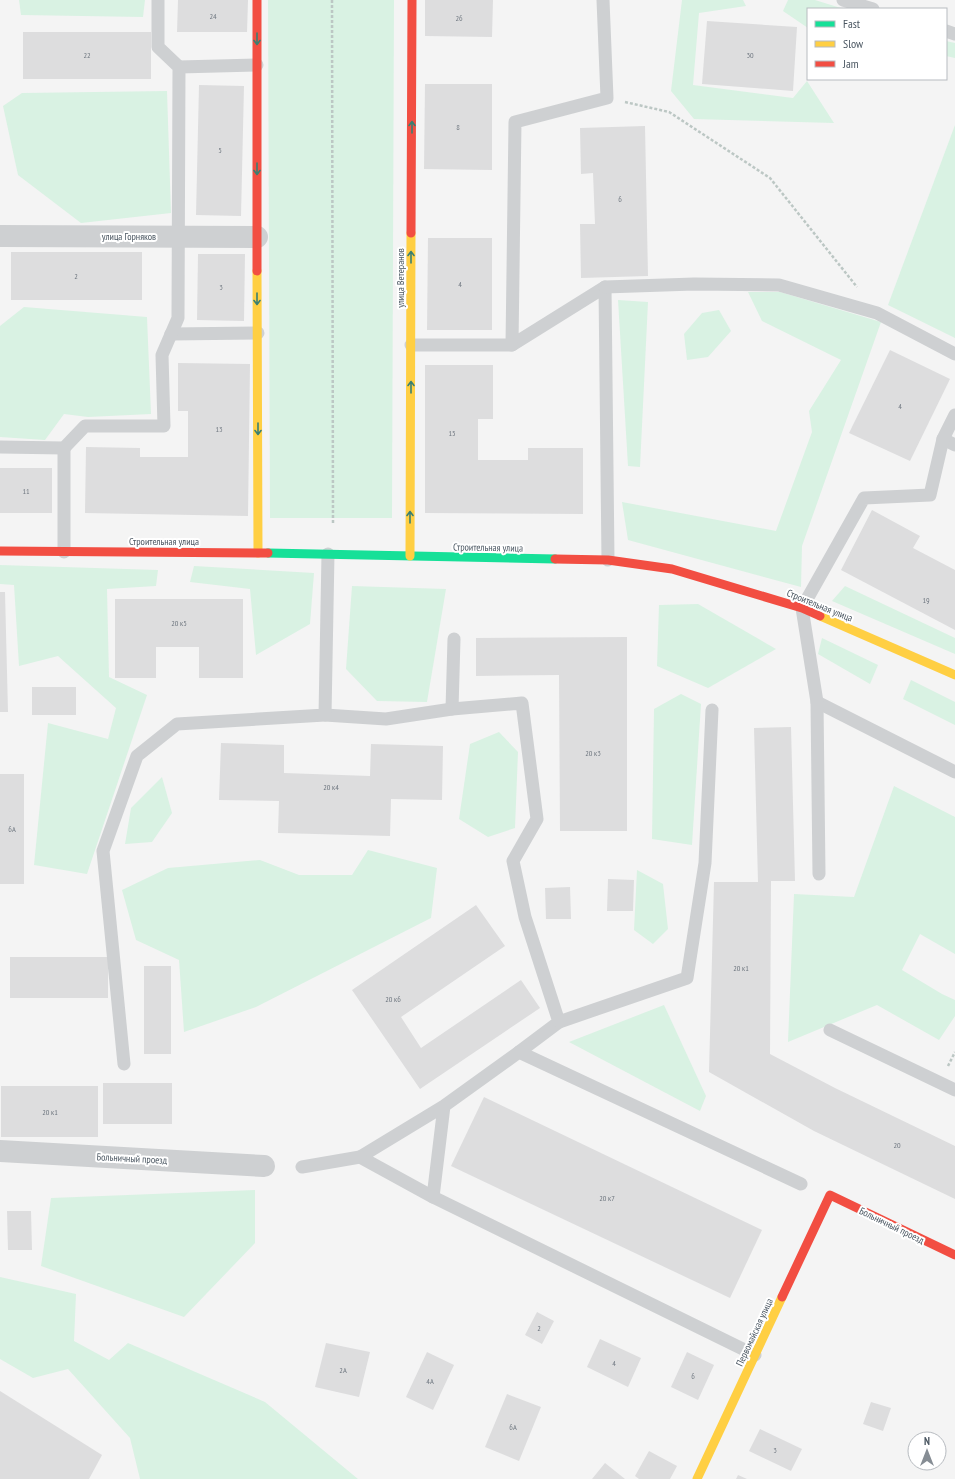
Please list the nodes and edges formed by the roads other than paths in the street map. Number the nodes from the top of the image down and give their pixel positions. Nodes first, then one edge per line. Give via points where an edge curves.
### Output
1 (158, 0) edge
2 (257, 0) edge
3 (412, 0) edge
4 (604, 0) edge
5 (843, 0) edge
6 (870, 8) edge
7 (257, 65) junction
8 (179, 66) junction
9 (0, 236) edge
10 (177, 236) junction
11 (257, 236) junction
12 (605, 287) junction
13 (258, 333) junction
14 (171, 334) junction
15 (411, 345) junction
16 (512, 345) junction
17 (955, 354) edge
18 (955, 415) edge
19 (943, 439) junction
20 (955, 445) edge
21 (0, 447) edge
22 (64, 448) junction
23 (0, 551) edge
24 (64, 552) junction
25 (258, 553) junction
26 (328, 554) junction
27 (410, 556) junction
28 (608, 560) junction
29 (802, 608) junction
30 (454, 639) dead end
31 (955, 675) edge
32 (817, 702) junction
33 (452, 709) junction
34 (712, 710) dead end
35 (325, 715) junction
36 (955, 772) edge
37 (819, 874) dead end
38 (559, 1022) junction
39 (830, 1030) dead end
40 (519, 1052) junction
41 (124, 1064) dead end
42 (955, 1090) edge
43 (444, 1106) junction
44 (0, 1151) edge
45 (360, 1157) junction
46 (264, 1166) dead end
47 (302, 1167) dead end
48 (801, 1184) dead end
49 (830, 1194) joint
50 (433, 1198) junction
51 (955, 1255) edge
52 (755, 1355) junction
53 (697, 1479) edge

1 - 8 lane via 158,47
2 -> 7 street
15 -> 3 street, улица Ветеранов
4 - 16 lane via 607,98 515,122
5 - 6 lane
7 - 8 lane
7 -> 11 street
8 - 10 lane
9 - 10 street, улица Горняков
10 - 11 street, улица Горняков
10 - 14 lane via 178,318
11 -> 13 street
12 - 16 lane
12 - 17 lane via 779,285 877,313
12 - 28 lane
13 - 14 lane
13 -> 25 street
14 - 22 lane via 162,355 164,426 85,426
15 - 16 lane
27 -> 15 street, улица Ветеранов
18 - 19 lane
19 - 20 lane
19 - 29 lane via 930,495 864,498
21 - 22 lane
22 - 24 lane
23 - 24 street, Строительная улица
24 - 25 street, Строительная улица
25 - 26 street, Строительная улица
26 - 27 street, Строительная улица
26 - 35 lane
27 - 28 street, Строительная улица
28 - 29 street, Строительная улица via 672,569
29 - 31 street, Строительная улица
29 - 32 lane
30 - 33 lane
32 - 36 lane
32 - 37 lane
33 - 35 lane via 386,719
33 - 38 lane via 522,703 537,819 513,861 525,917
34 - 38 lane via 705,863 688,978
35 - 41 lane via 177,724 137,756 103,851
38 - 40 lane
39 - 42 lane
40 - 43 lane
40 - 48 lane
43 - 45 lane
43 - 50 lane
44 - 46 street, Больничный проезд
45 - 47 lane
45 - 50 lane
49 - 51 street, Больничный проезд
49 - 52 street, Первомайская улица
50 - 52 lane
52 - 53 street, Первомайская улица

